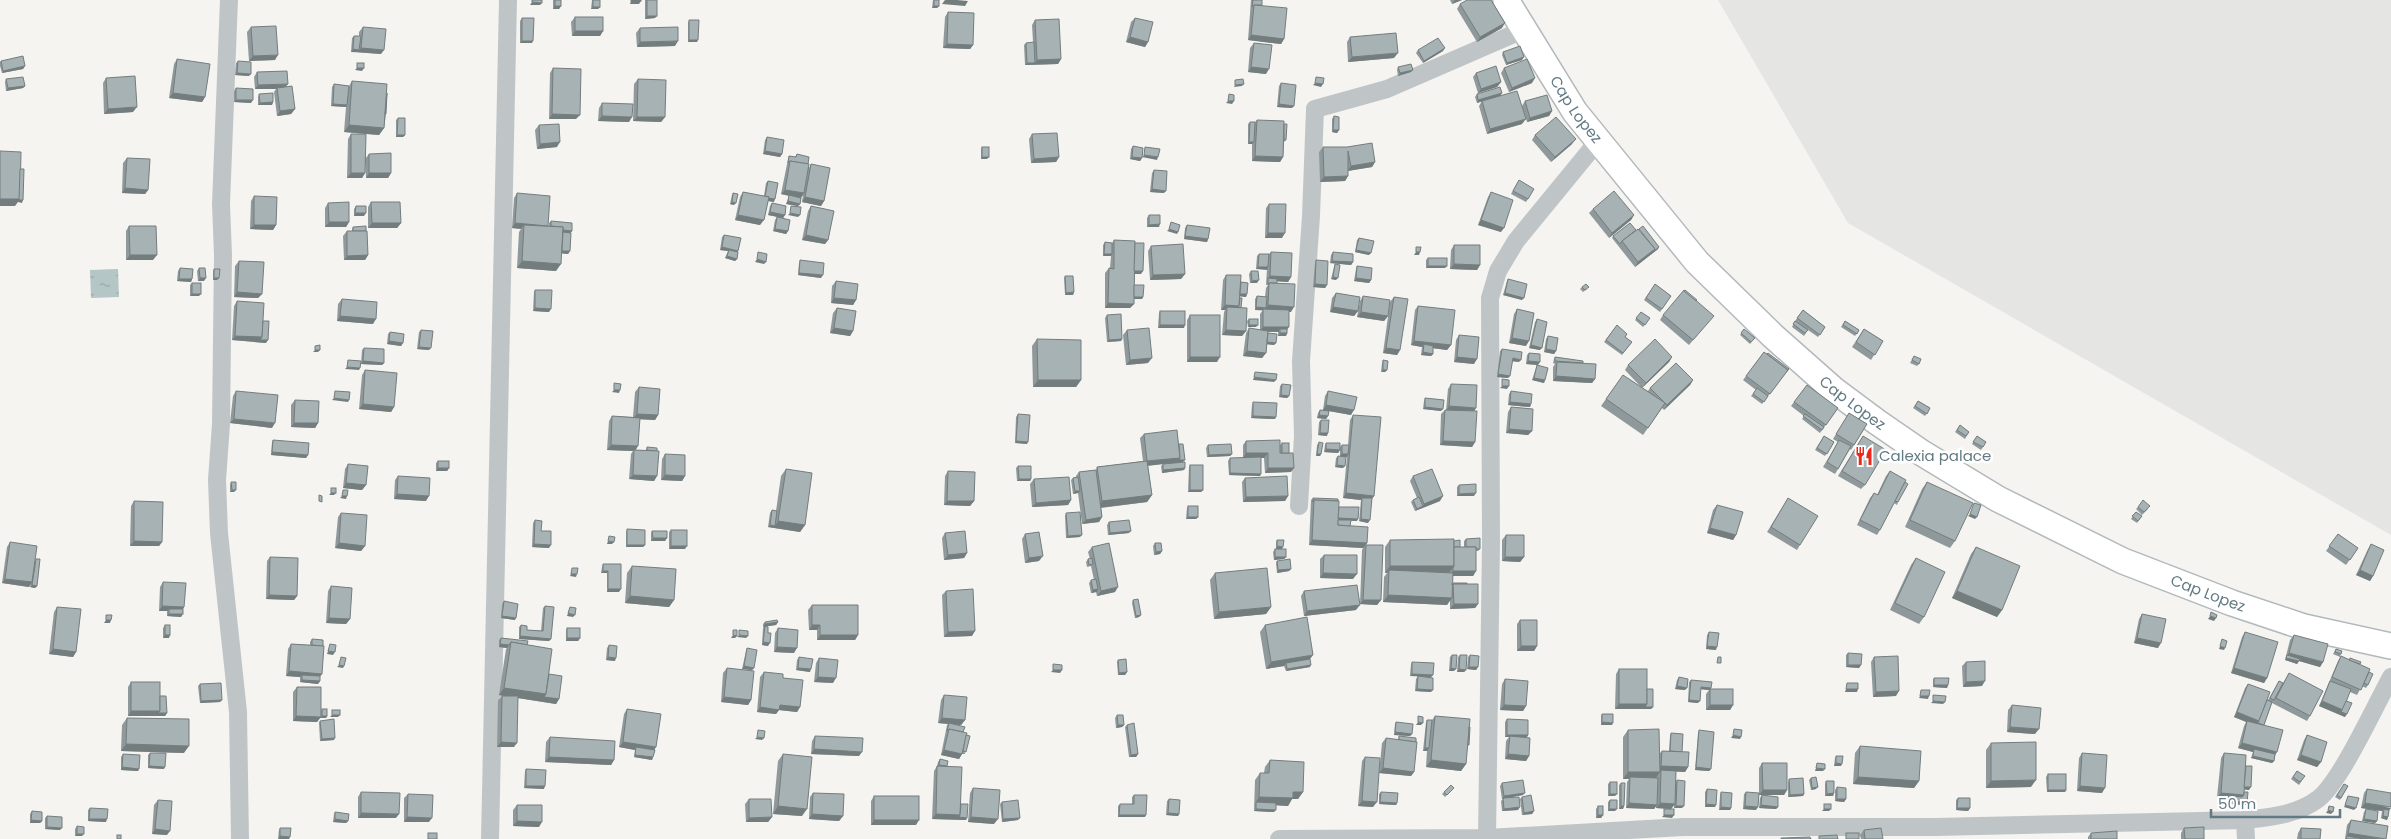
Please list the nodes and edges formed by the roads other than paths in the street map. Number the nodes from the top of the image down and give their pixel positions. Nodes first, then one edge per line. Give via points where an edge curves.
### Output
1 (229, 0) edge
2 (508, 0) edge
3 (1506, 0) edge
4 (1523, 30) junction
5 (1598, 141) junction
6 (1299, 506) dead end
7 (2391, 646) edge
8 (2391, 677) edge
9 (2245, 820) junction
10 (1682, 833) edge
11 (1487, 838) edge
12 (1506, 838) edge
13 (240, 839) edge
14 (490, 839) edge
15 (1279, 839) edge
16 (2246, 839) edge

1 - 13 street via 220,204 223,256 217,480 219,533 238,712
2 - 14 street
3 - 4 street, Cap Lopez
4 - 5 street, Cap Lopez via 1575,112
4 - 6 street via 1387,89 1315,109 1301,361 1303,436
5 - 7 street, Cap Lopez via 1697,262 1733,299 1834,390 1922,453 2055,529 2162,578 2304,627
5 - 11 street via 1516,240 1498,271 1490,298 1492,541
8 - 9 street via 2337,776 2319,799 2287,814
9 - 10 street
9 - 16 street
10 - 12 street
11 - 12 street
11 - 15 street

